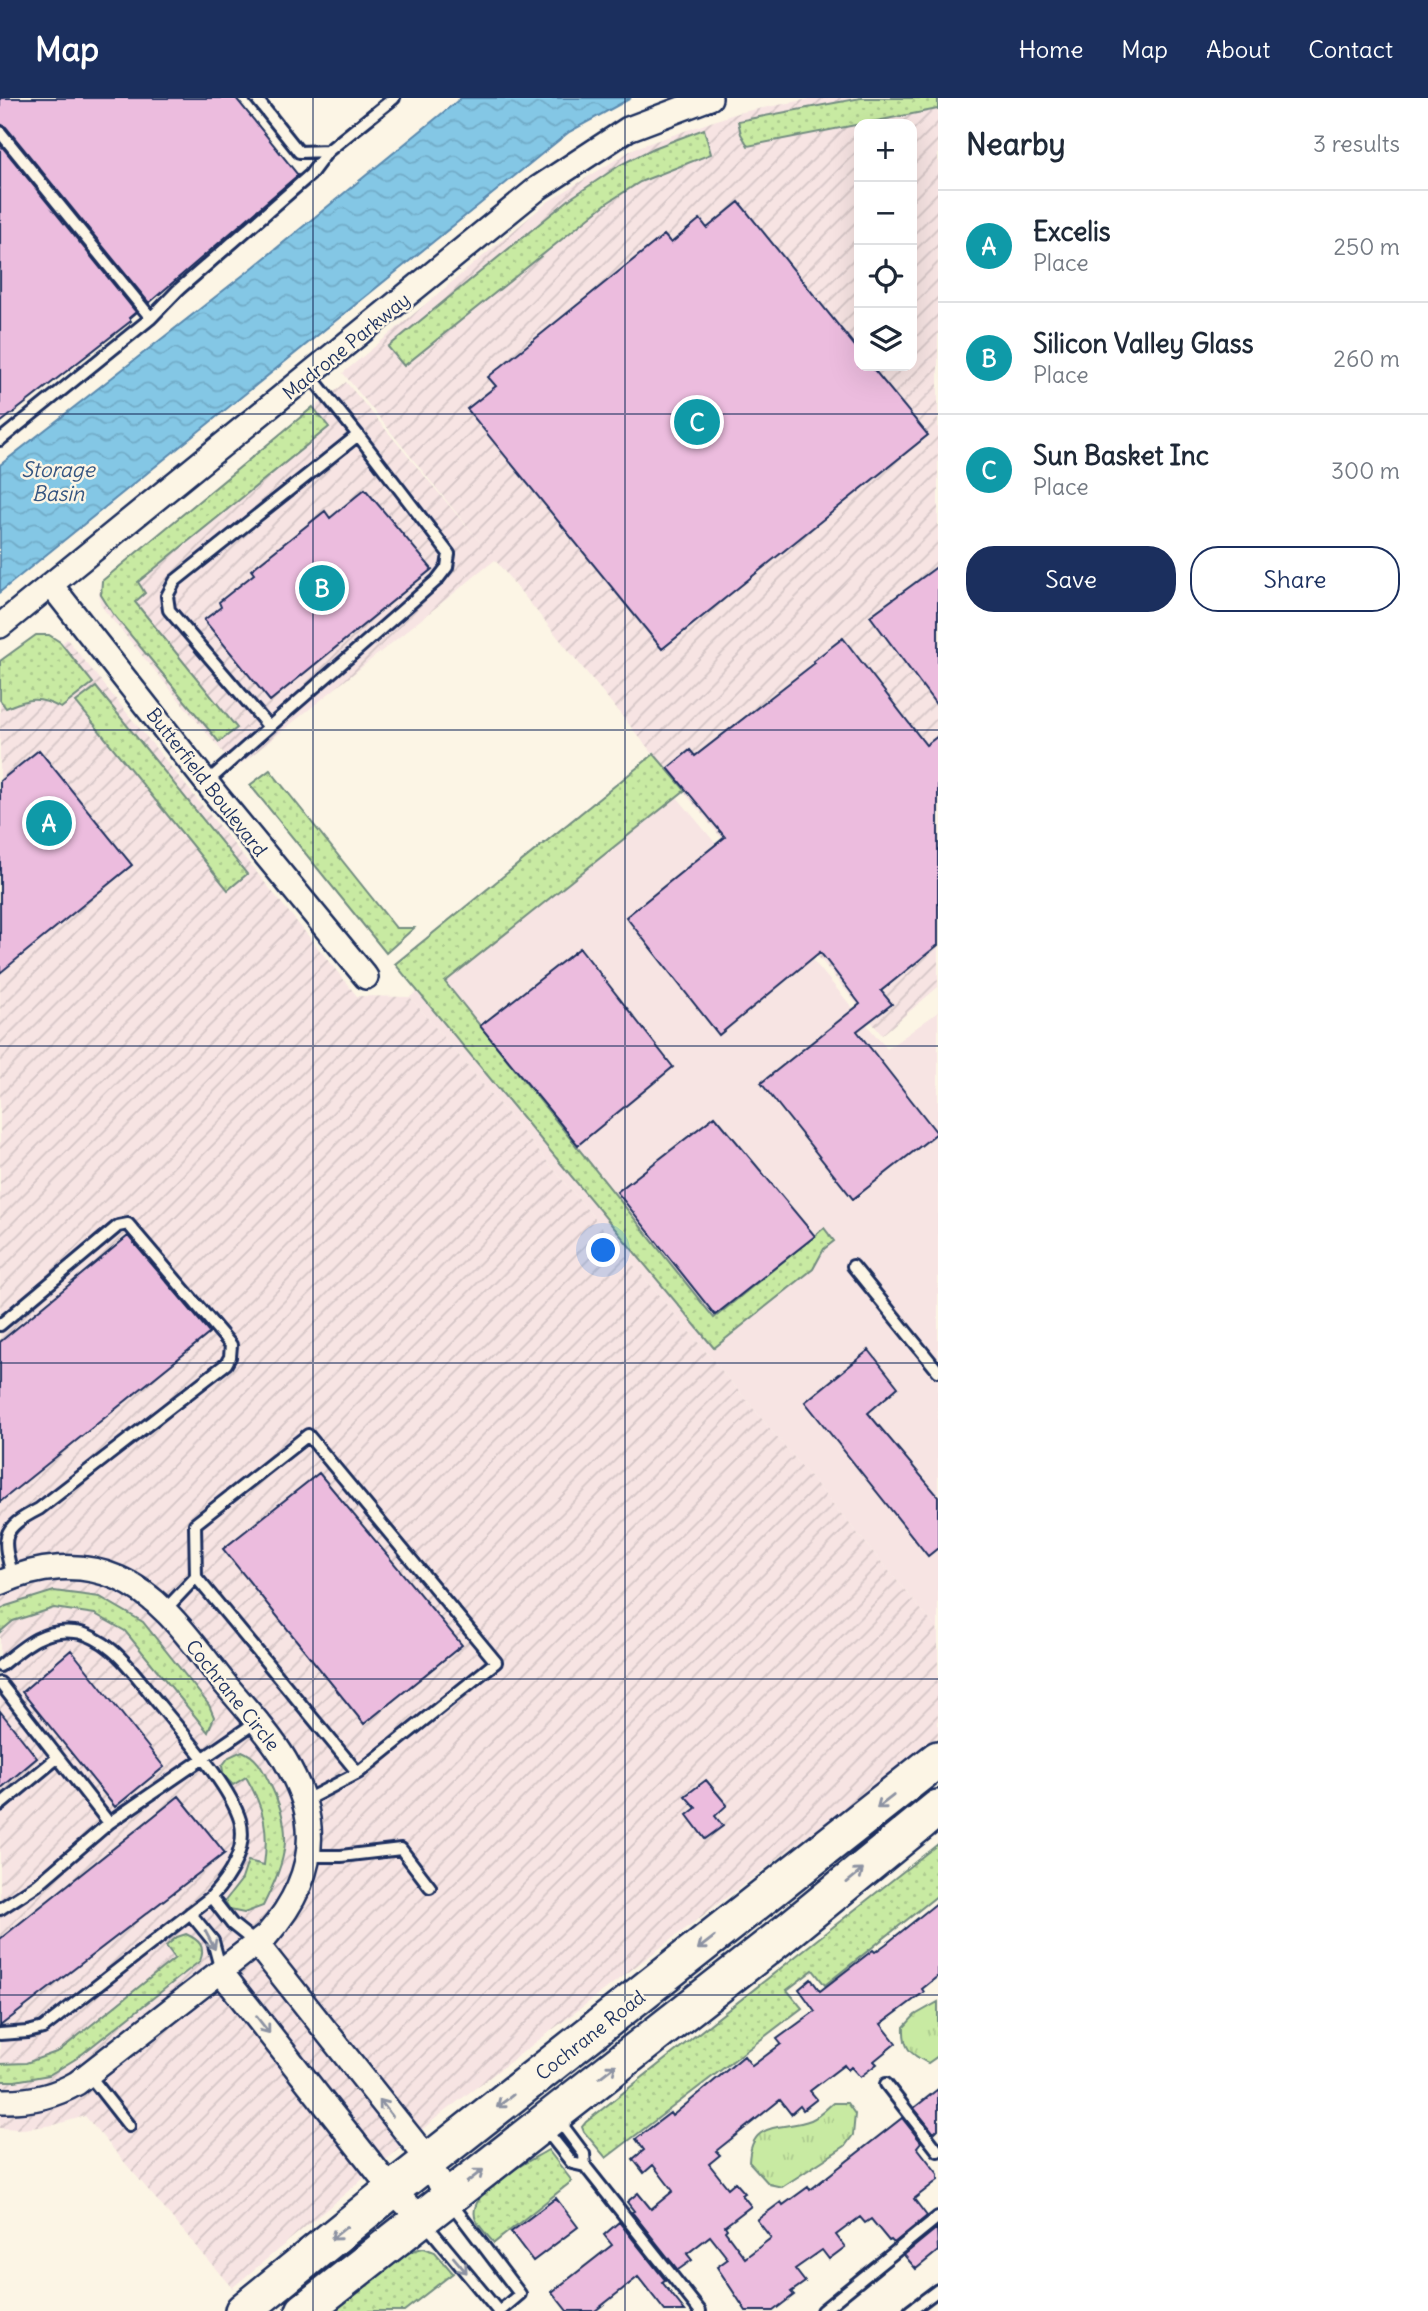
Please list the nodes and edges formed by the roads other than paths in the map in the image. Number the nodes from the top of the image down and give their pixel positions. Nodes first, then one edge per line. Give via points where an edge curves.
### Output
1 (256, 98) edge
2 (394, 98) edge
3 (710, 98) edge
4 (0, 132) edge
5 (328, 151) junction
6 (151, 318) junction
7 (310, 375) junction
8 (358, 435) junction
9 (0, 440) edge
10 (51, 585) junction
11 (0, 626) edge
12 (269, 727) junction
13 (207, 782) junction
14 (366, 977) dead end
15 (853, 1266) dead end
16 (0, 1325) edge
17 (938, 1371) edge
18 (2, 1545) edge
19 (196, 1577) junction
20 (6, 1580) edge
21 (164, 1611) junction
22 (0, 1666) edge
23 (0, 1683) edge
24 (256, 1721) junction
25 (57, 1758) junction
26 (203, 1758) junction
27 (938, 1759) edge
28 (358, 1773) junction
29 (304, 1801) junction
30 (0, 1805) edge
31 (938, 1808) edge
32 (109, 1824) junction
33 (309, 1856) junction
34 (430, 1887) dead end
35 (211, 1897) junction
36 (0, 1909) edge
37 (190, 1913) junction
38 (257, 1944) junction
39 (221, 1972) junction
40 (0, 2034) edge
41 (89, 2075) junction
42 (886, 2084) dead end
43 (0, 2101) edge
44 (548, 2119) junction
45 (128, 2126) dead end
46 (938, 2151) edge
47 (429, 2161) junction
48 (585, 2166) junction
49 (392, 2190) junction
50 (434, 2208) junction
51 (938, 2217) edge
52 (938, 2290) edge
53 (243, 2311) edge
54 (304, 2311) edge
55 (499, 2311) edge
56 (700, 2311) edge
57 (822, 2311) edge
58 (910, 2311) edge

1 - 5 lane via 299,152
2 - 5 lane
3 - 7 street, Madrone Parkway via 628,129 538,188
4 - 6 lane
5 - 6 lane via 310,175
6 - 9 lane
7 - 8 lane
7 - 10 street, Madrone Parkway
8 - 12 lane via 449,554 447,567
8 - 12 lane via 175,581 167,596 169,610
10 - 11 street, Madrone Parkway
10 - 13 street, Butterfield Boulevard
12 - 13 lane
13 - 14 street, Butterfield Boulevard
15 - 17 lane
16 - 18 lane via 118,1226 128,1224 231,1345 226,1364 38,1509 15,1521
18 - 20 lane
19 - 21 lane
19 - 28 lane
19 - 28 lane via 195,1524 308,1434 496,1662
20 - 21 street, Cochrane Circle via 36,1570 91,1569 132,1585
21 - 24 street, Cochrane Circle
22 - 26 lane via 42,1635 63,1631 91,1637 122,1660
23 - 25 lane
24 - 26 lane
24 - 29 street, Cochrane Circle via 283,1758
25 - 30 lane
25 - 32 lane
26 - 32 lane
26 - 35 lane via 241,1822 237,1857 228,1879
27 -> 47 main road, Cochrane Road
28 - 29 lane
29 - 33 street, Cochrane Circle
44 -> 31 main road, Cochrane Road
32 - 36 lane via 37,1885
33 - 34 lane via 401,1849
33 - 38 street, Cochrane Circle via 294,1900
35 - 37 lane
35 - 38 lane via 232,1924
37 -> 39 lane via 212,1941
37 - 40 lane via 43,2028
38 - 39 street, Cochrane Circle
47 -> 38 street
39 - 41 street, Cochrane Circle
39 -> 49 street
41 - 43 street, Cochrane Circle via 53,2095
41 - 45 lane
42 - 46 lane
44 - 48 lane via 584,2154
44 - 48 lane via 572,2163
50 -> 44 main road, Cochrane Road
47 - 49 main road, Cochrane Road
47 - 50 street
48 - 56 lane
49 - 50 street
49 -> 53 main road, Cochrane Road
50 - 54 main road, Cochrane Road
50 -> 55 lane
50 - 55 lane via 520,2294
51 - 57 lane
52 - 58 lane

